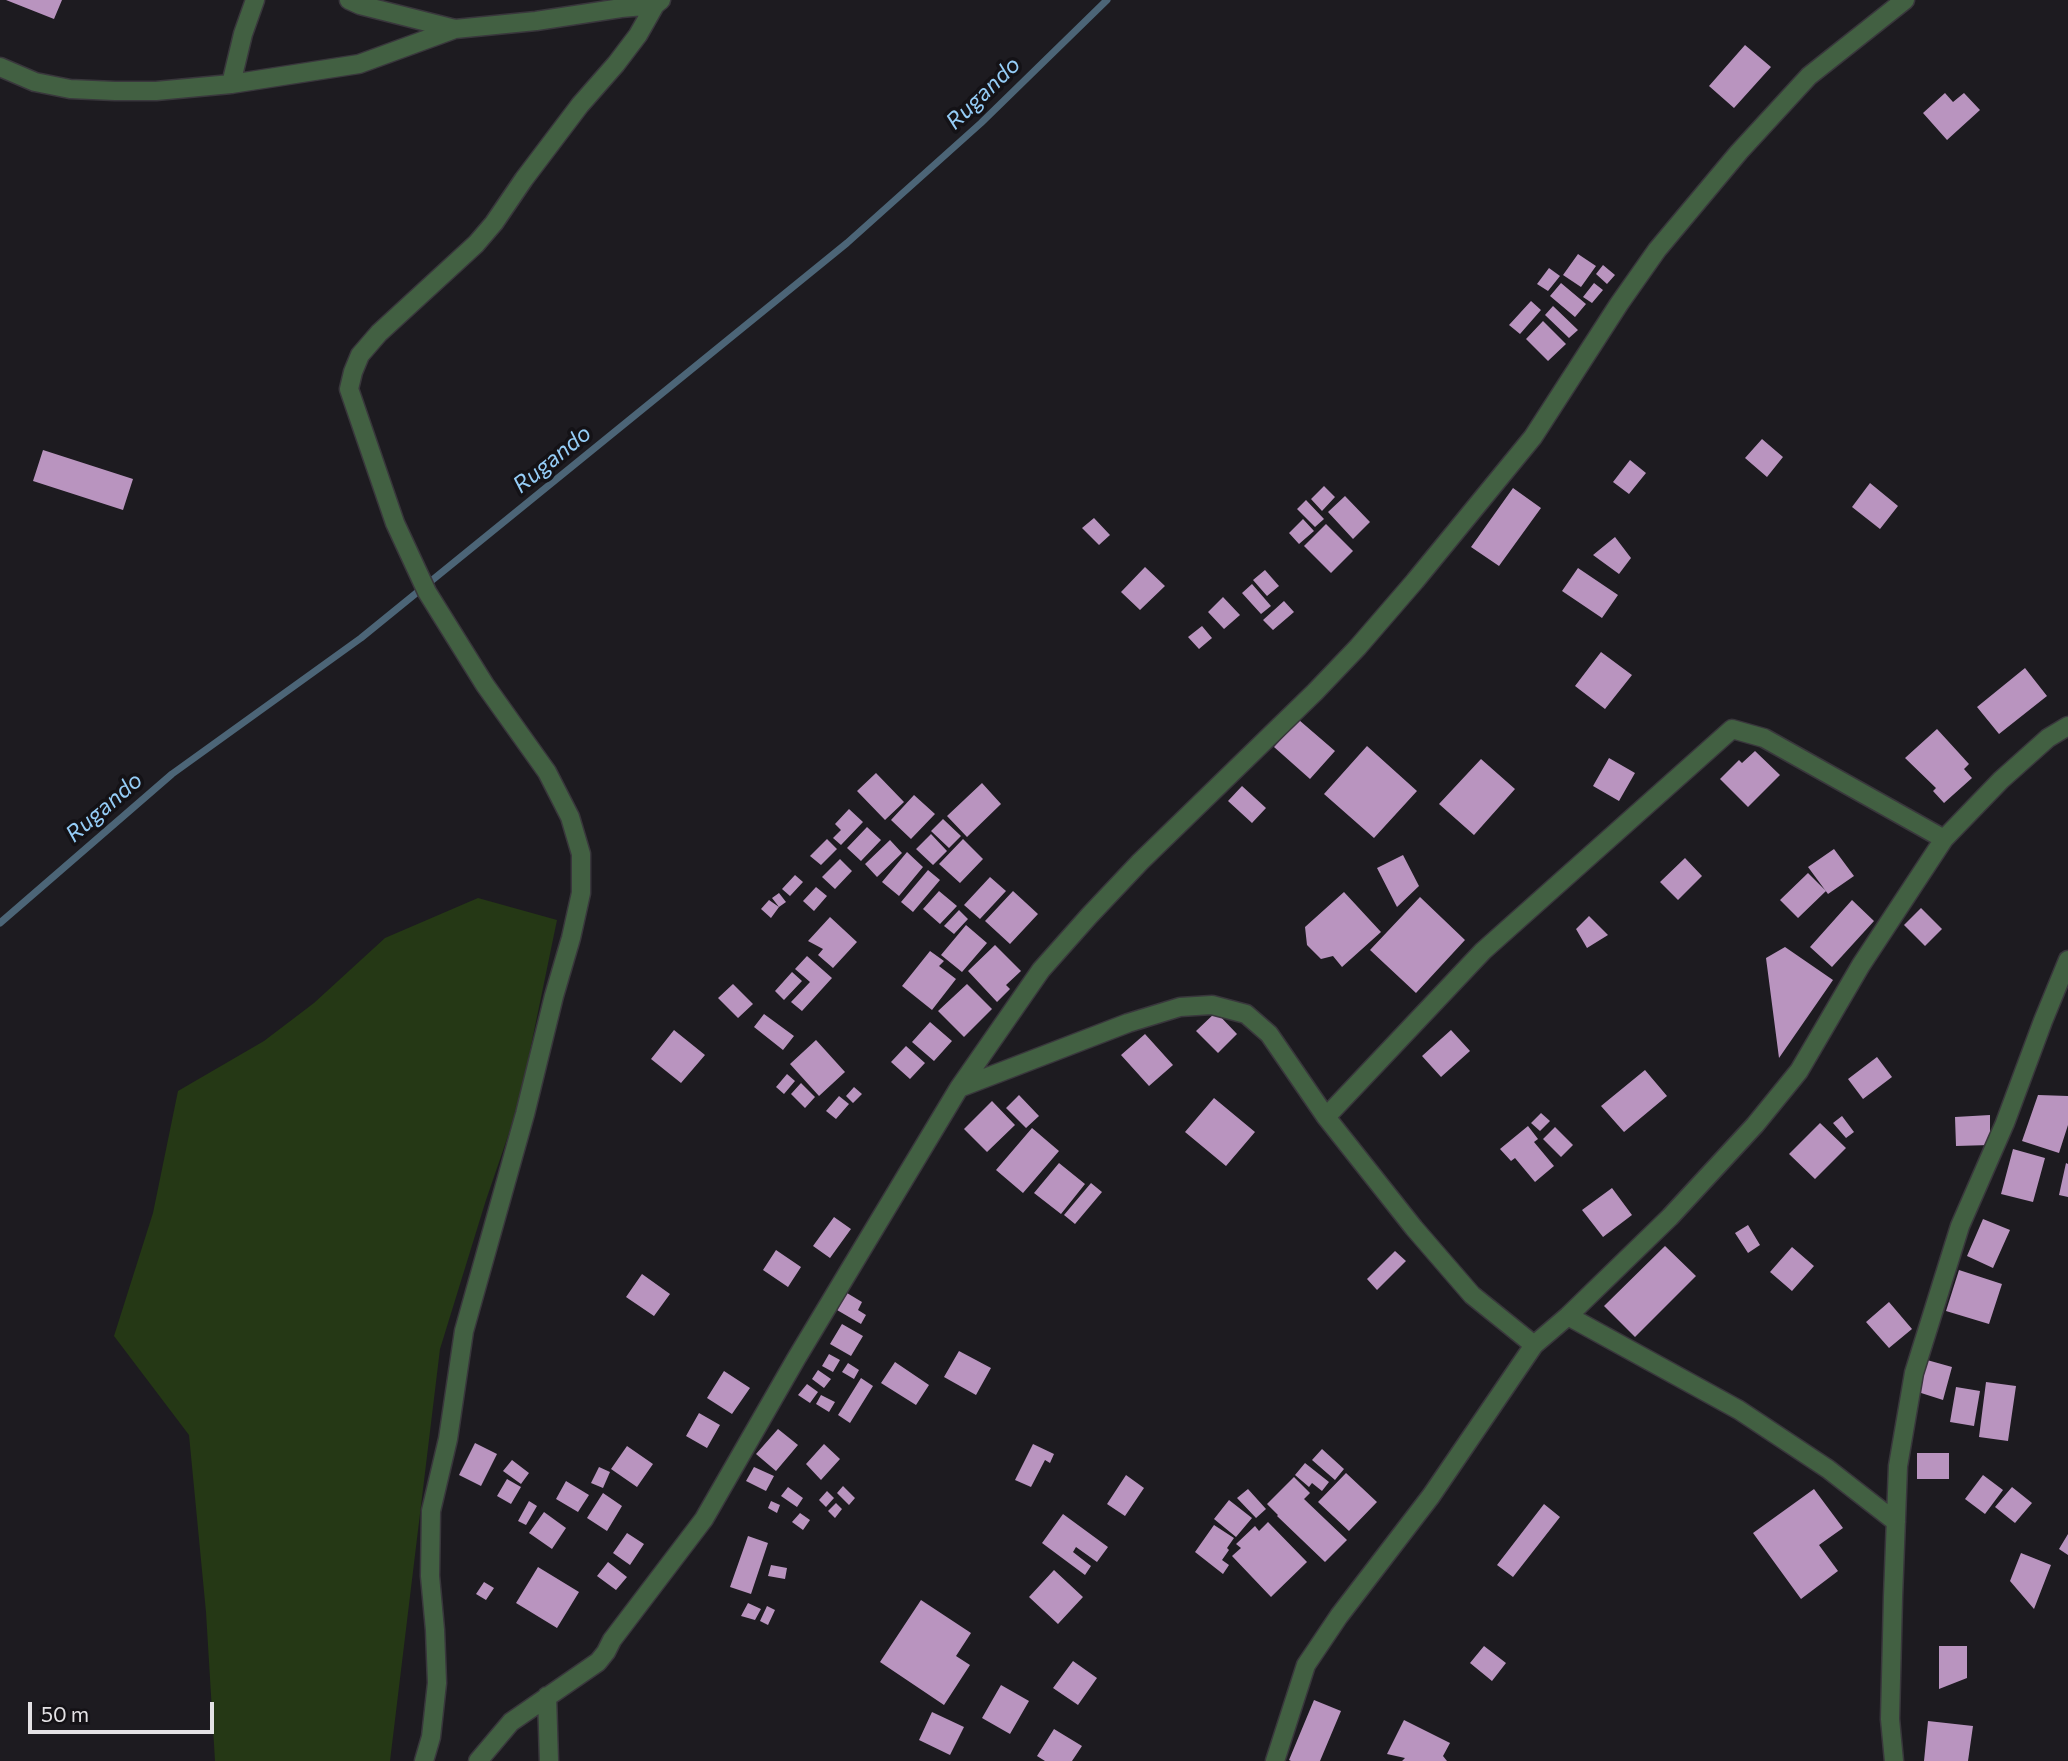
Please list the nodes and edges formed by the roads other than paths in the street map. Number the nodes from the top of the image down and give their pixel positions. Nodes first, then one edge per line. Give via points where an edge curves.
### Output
1 (255, 0) edge
2 (349, 0) edge
3 (1905, 0) edge
4 (658, 2) edge
5 (454, 29) junction
6 (0, 67) edge
7 (231, 84) junction
8 (2068, 726) edge
9 (1944, 839) junction
10 (2068, 960) edge
11 (959, 1088) junction
12 (1326, 1117) junction
13 (1568, 1316) junction
14 (1534, 1345) junction
15 (1896, 1522) junction
16 (547, 1696) junction
17 (424, 1761) edge
18 (478, 1761) edge
19 (550, 1761) edge
20 (1275, 1761) edge
21 (1894, 1761) edge

1 - 7 street
2 - 5 street
3 - 11 street via 1809,76 1739,152 1657,250 1533,436 1448,543 1315,692 1088,916 1041,970
4 - 5 street
4 - 17 street via 638,35 494,223 360,355 349,389 395,523 427,592 547,772 570,817 581,854 581,893 571,938 464,1331 448,1439 431,1511 437,1683
5 - 7 street via 359,64
6 - 7 street via 35,82 69,89 156,91
8 - 9 street via 2001,780
9 - 12 street via 1764,738 1732,729 1483,951
9 - 13 street via 1861,965 1799,1071 1670,1217
10 - 15 street via 1960,1226 1914,1373 1898,1466
11 - 12 street via 1128,1023 1180,1007 1212,1005 1246,1014 1269,1034
11 - 16 street via 704,1519 598,1662
12 - 14 street via 1472,1295
13 - 14 street
13 - 15 street via 1739,1410 1828,1469
14 - 20 street via 1431,1496 1306,1665
15 - 21 street via 1890,1719
16 - 18 street via 511,1722
16 - 19 street

